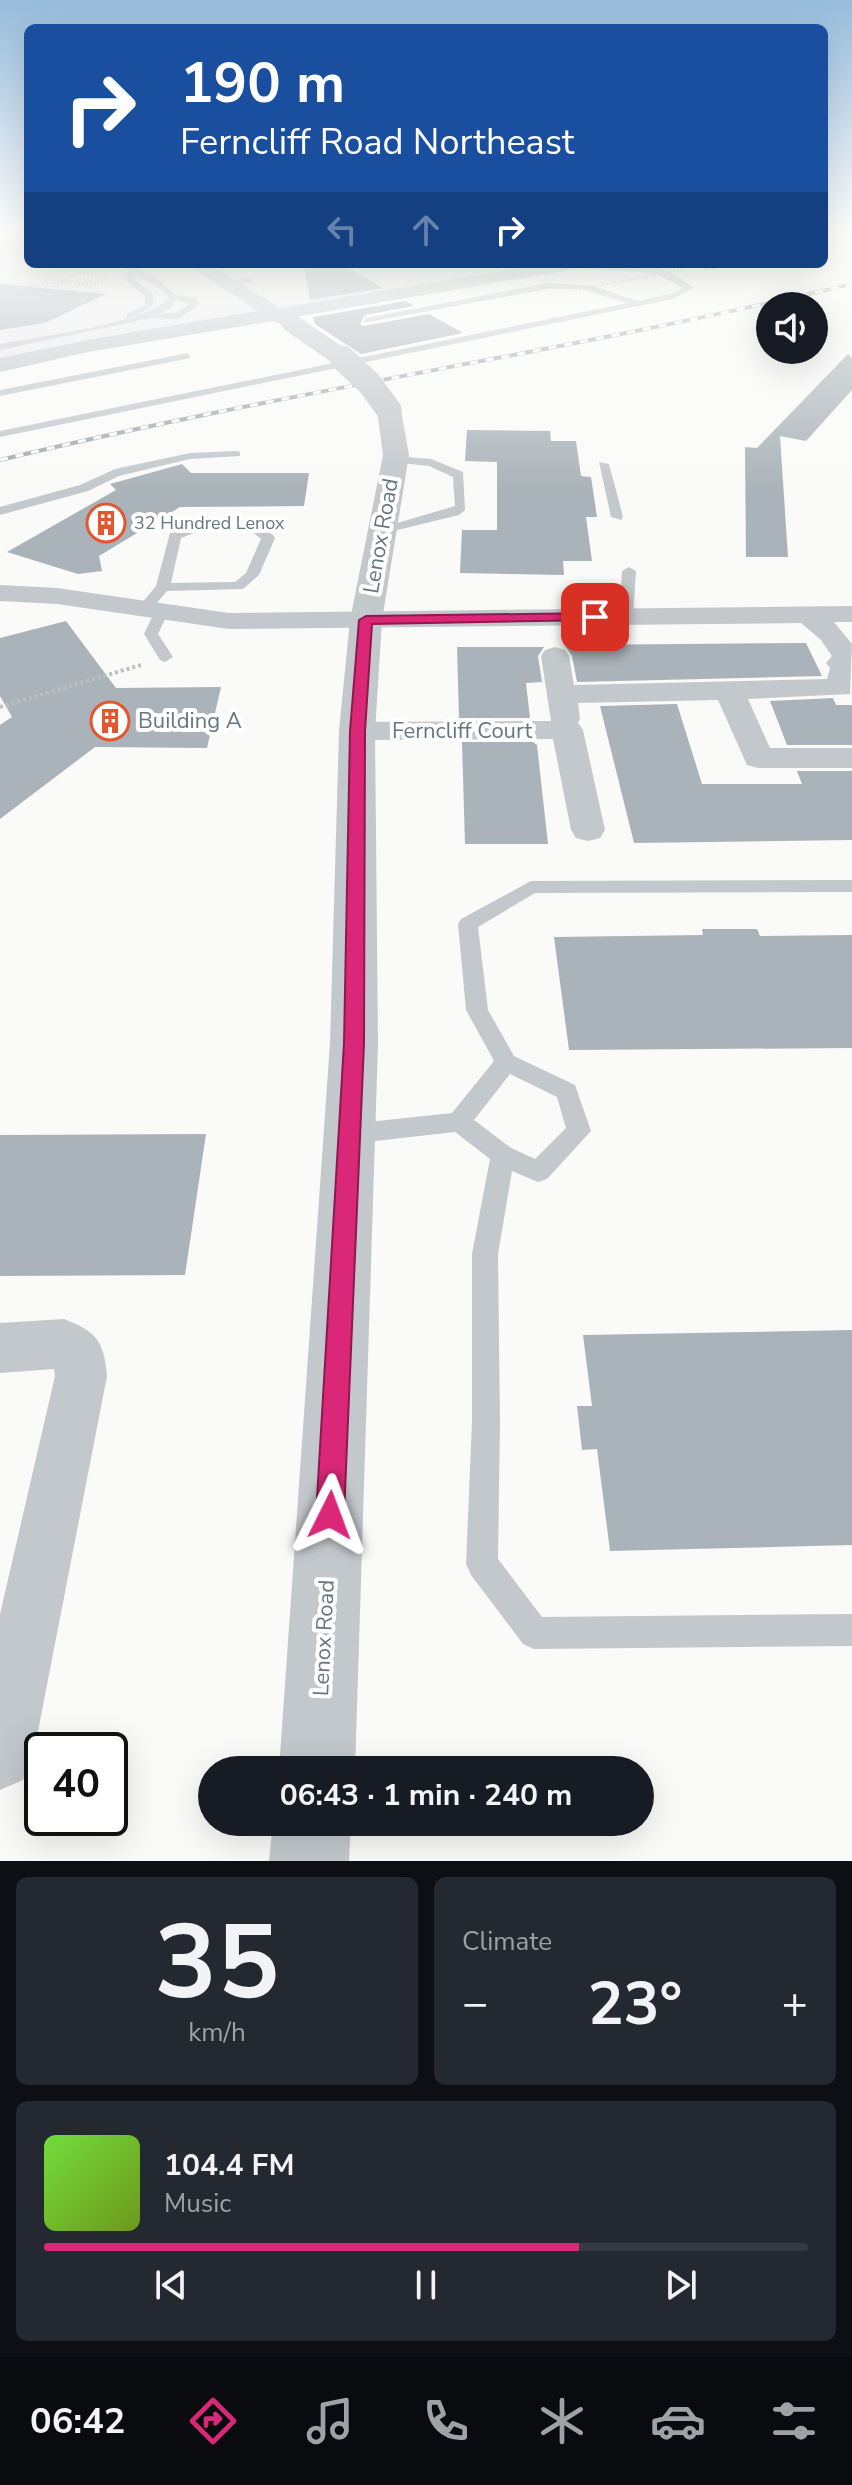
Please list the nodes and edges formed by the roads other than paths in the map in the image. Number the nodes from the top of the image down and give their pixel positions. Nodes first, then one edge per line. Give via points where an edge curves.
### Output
1 (127, 318) edge
2 (146, 318) edge
3 (281, 318) edge
4 (293, 318) edge
5 (383, 318) edge
6 (563, 318) edge
7 (284, 320) junction
8 (366, 321) dead end
9 (60, 322) dead end
10 (120, 322) junction
11 (87, 329) junction
12 (1, 350) edge
13 (188, 356) dead end
14 (0, 393) edge
15 (0, 434) edge
16 (236, 454) dead end
17 (395, 460) junction
18 (603, 464) dead end
19 (0, 511) edge
20 (617, 517) dead end
21 (382, 532) junction
22 (629, 571) dead end
23 (0, 593) edge
24 (156, 603) junction
25 (852, 614) edge
26 (796, 615) junction
27 (626, 616) junction
28 (366, 620) junction
29 (555, 656) dead end
30 (165, 657) road end
31 (729, 690) junction
32 (561, 694) junction
33 (567, 730) junction
34 (357, 731) junction
35 (852, 758) edge
36 (588, 830) dead end
37 (852, 886) edge
38 (506, 1062) junction
39 (459, 1122) junction
40 (349, 1134) junction
41 (503, 1155) junction
42 (0, 1348) edge
43 (852, 1630) edge
44 (318, 1756) edge
45 (0, 1757) edge
46 (311, 1836) edge
47 (309, 1861) edge

1 - 10 lane
2 - 10 lane
3 - 7 street, Lenox Road
4 - 7 street
5 - 8 lane
6 - 15 lane
7 - 12 street via 88,346
7 - 17 street, Lenox Road, bridge via 351,363 374,386 389,410
9 - 11 lane
10 - 11 lane
11 - 12 lane
13 - 14 lane
16 - 19 lane via 190,456 115,473 84,488
17 - 21 street, Lenox Road
17 - 21 lane via 431,463 459,475 461,507
18 - 20 lane
21 - 28 street, Lenox Road
22 - 27 lane
23 - 24 street
24 - 24 lane via 175,536 205,524 251,524 268,538 252,575 238,586
24 - 28 street via 229,621
24 - 30 lane via 151,634
25 - 26 street
26 - 27 street
26 - 31 street via 830,658 845,667 839,688
27 - 28 street
28 - 34 street, Lenox Road
29 - 32 street, Ferncliff Court
31 - 32 street
31 - 35 street via 758,758
32 - 33 street, Ferncliff Court
33 - 34 street, Ferncliff Court
33 - 36 street, Ferncliff Court
34 - 40 street, Lenox Road
37 - 38 lane via 531,887 468,924 477,1010
38 - 39 lane
38 - 41 lane via 567,1091 579,1131 538,1172
39 - 40 lane
39 - 41 lane
40 - 44 street, Lenox Road
41 - 43 lane via 485,1254 482,1564 534,1633
42 - 45 street via 64,1344 79,1355 81,1376
46 - 47 street

